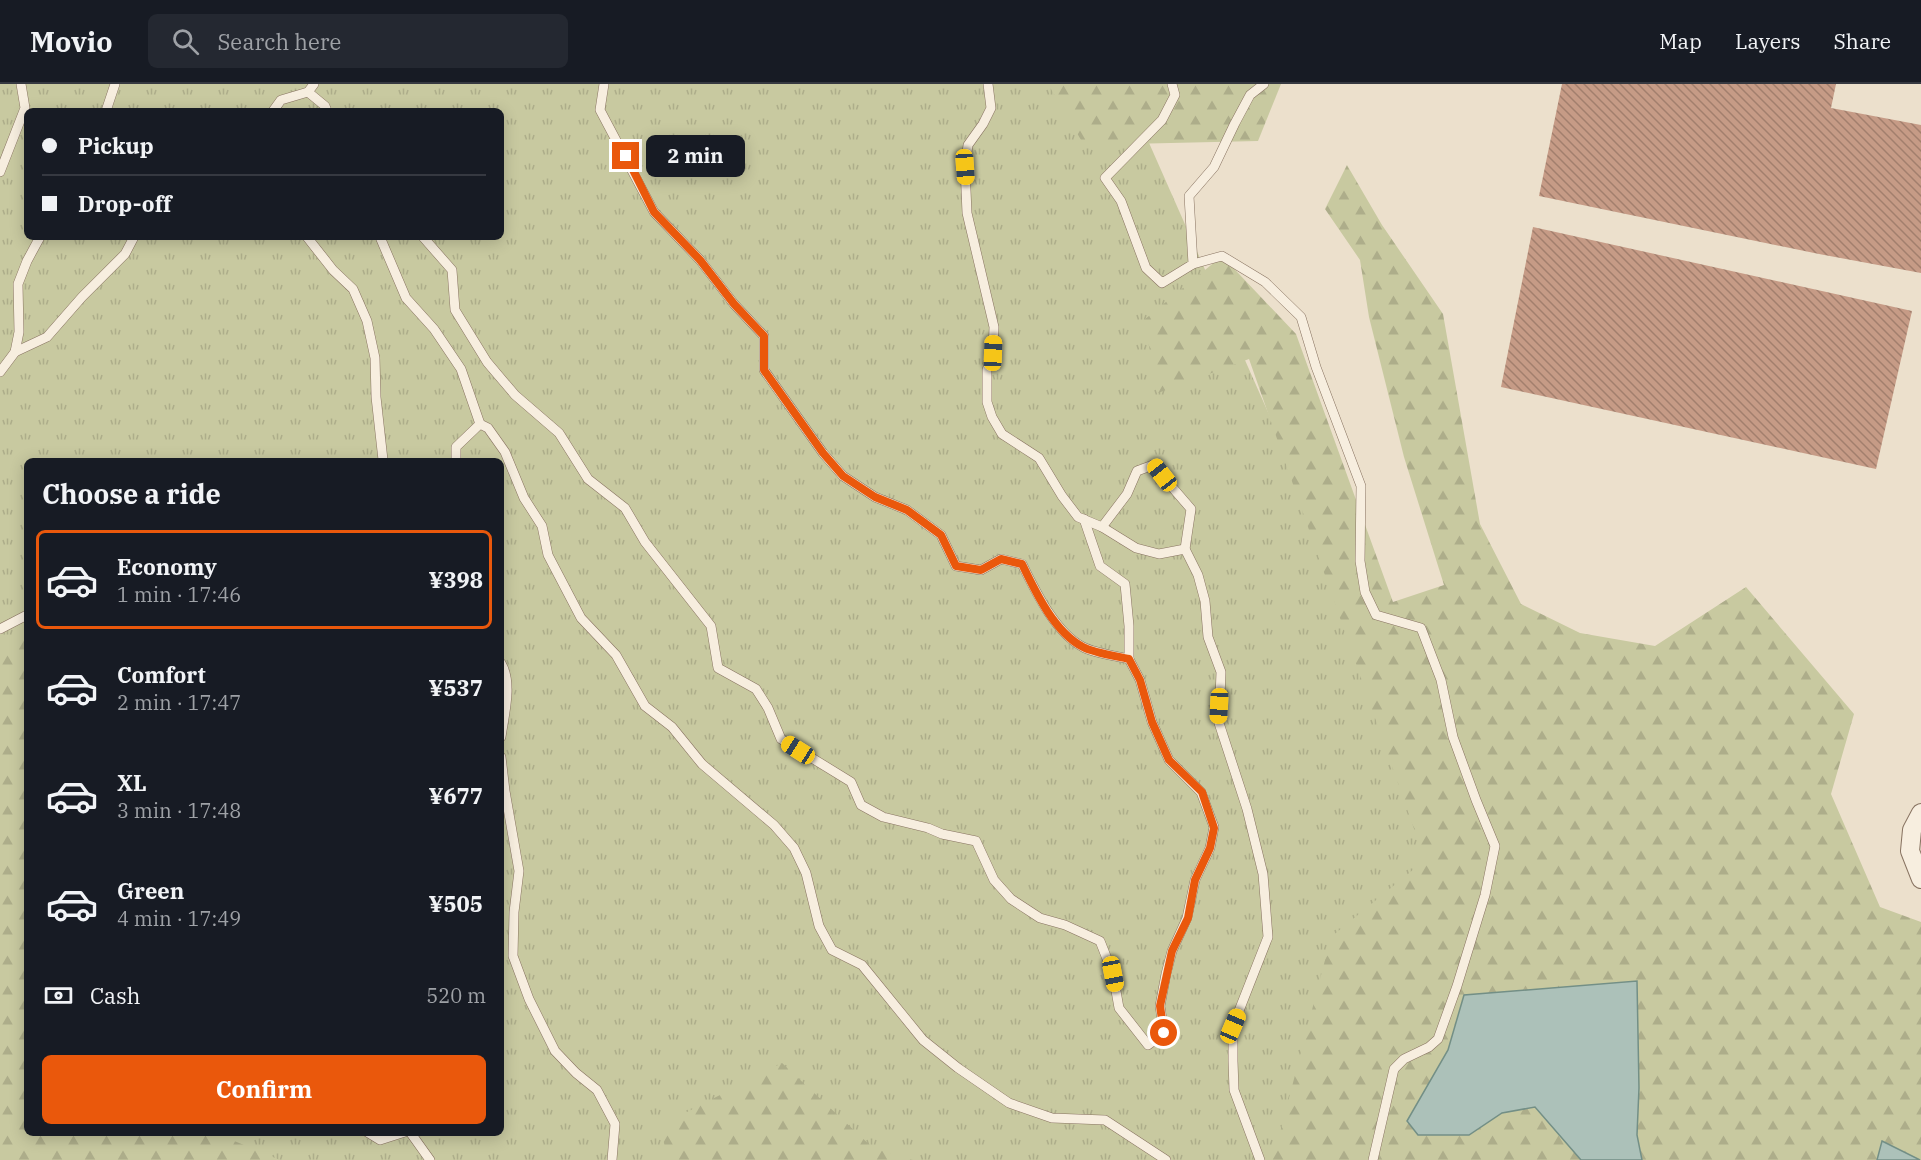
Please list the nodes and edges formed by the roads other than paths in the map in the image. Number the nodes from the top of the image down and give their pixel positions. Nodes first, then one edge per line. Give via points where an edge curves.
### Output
1 (21, 84) edge
2 (115, 84) edge
3 (604, 84) edge
4 (988, 84) edge
5 (1172, 84) edge
6 (1264, 84) edge
7 (311, 88) edge
8 (25, 108) edge
9 (107, 108) edge
10 (275, 108) edge
11 (326, 108) edge
12 (24, 111) edge
13 (0, 172) edge
14 (38, 240) edge
15 (132, 240) edge
16 (310, 240) edge
17 (381, 240) edge
18 (426, 240) edge
19 (1193, 264) junction
20 (15, 352) junction
21 (0, 372) edge
22 (480, 424) junction
23 (383, 458) edge
24 (456, 458) edge
25 (1084, 519) junction
26 (1102, 527) junction
27 (1185, 549) junction
28 (24, 617) edge
29 (0, 629) edge
30 (1129, 659) junction
31 (504, 668) edge
32 (504, 715) edge
33 (504, 782) edge
34 (1921, 813) edge
35 (1921, 879) edge
36 (374, 1136) edge
37 (392, 1136) edge
38 (413, 1136) edge
39 (430, 1160) edge
40 (612, 1160) edge
41 (1166, 1160) edge
42 (1260, 1160) edge
43 (1373, 1160) edge

1 - 8 lane
2 - 9 lane
3 - 30 lane via 600,110 654,212 764,336 764,370 843,476 875,497 907,510 941,535 956,566 981,570 1001,559 1022,564 1039,598 1062,630 1083,648
4 - 25 lane via 991,108 968,145 965,167 968,213 994,327 987,402 1002,434 1039,458 1062,496
5 - 19 lane via 1175,95 1162,120 1105,178 1120,201 1146,268 1162,283
6 - 19 lane via 1250,95 1214,167 1189,196
7 - 10 lane via 281,100
7 - 11 lane
12 - 13 lane
14 - 20 lane via 18,284 19,332
15 - 20 lane via 125,254 47,338
16 - 23 lane via 353,289 367,321 375,358
17 - 22 lane via 406,298 434,329 461,369
18 - 30 lane via 452,270 455,310 488,362 515,395 559,433 588,479 625,508 645,542 711,626 718,668 756,689 781,739 851,782 861,805 883,817 976,841 994,880 1011,899 1040,918 1100,941 1113,974 1119,1008 1148,1045 1164,1033 1160,1006 1172,951 1188,918 1195,880 1210,848 1214,828 1202,792 1169,760
19 - 43 lane via 1222,256 1265,282 1301,317 1361,486 1360,561 1365,592 1376,615 1421,628 1441,680 1454,737 1495,846 1485,895 1438,1039 1394,1069
20 - 21 lane
22 - 24 lane via 456,447
22 - 41 lane via 488,428 505,452 524,498 542,526 548,555 581,618 616,655 645,706 672,727 702,764 774,825 794,848 806,873 819,926 832,950 862,965 922,1040 1009,1103 1052,1118 1105,1120
25 - 26 lane
25 - 30 lane via 1100,566 1125,584
26 - 27 lane via 1136,548 1159,554
26 - 27 lane via 1127,494 1137,471 1153,465 1191,509
27 - 42 lane via 1203,592 1208,637 1221,672 1218,723 1247,809 1263,874 1268,937 1233,1026 1234,1090
28 - 29 lane
31 - 32 lane
33 - 40 lane via 519,871 513,956 555,1051 597,1090 615,1124
34 - 35 street via 1912,830 1910,851
36 - 37 lane via 380,1140
38 - 39 lane

